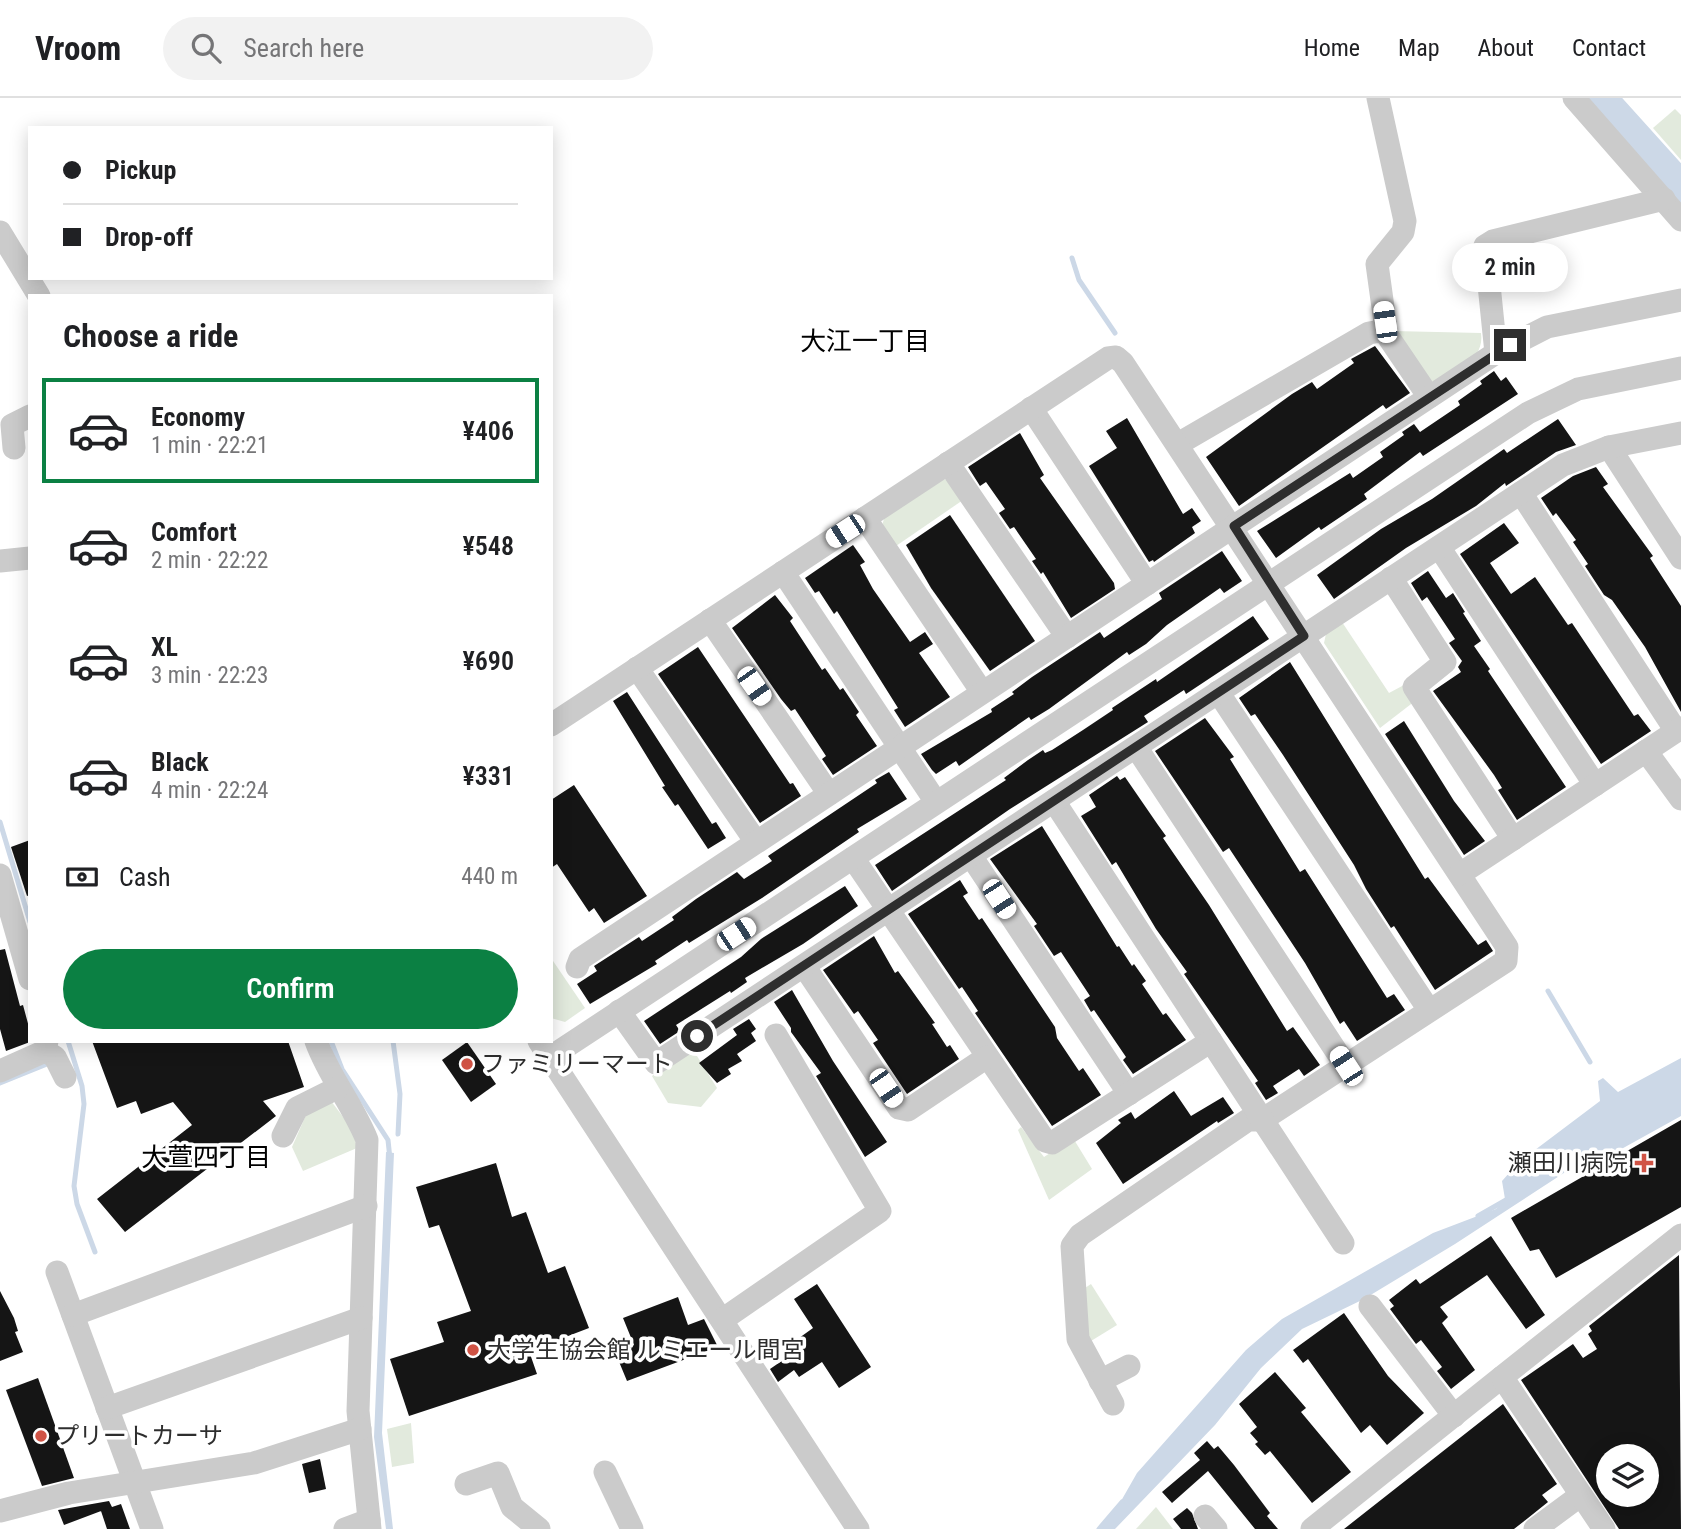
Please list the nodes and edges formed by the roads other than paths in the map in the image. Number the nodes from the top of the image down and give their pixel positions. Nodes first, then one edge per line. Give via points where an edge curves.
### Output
1 (1574, 98) edge
2 (1380, 99) edge
3 (1664, 199) junction
4 (1681, 220) edge
5 (0, 234) edge
6 (28, 279) edge
7 (1681, 300) edge
8 (1381, 331) junction
9 (1496, 353) junction
10 (1681, 368) edge
11 (1429, 397) junction
12 (1031, 408) junction
13 (28, 417) edge
14 (1681, 433) edge
15 (1178, 444) junction
16 (1609, 447) junction
17 (14, 448) dead end
18 (948, 463) junction
19 (1521, 493) junction
20 (865, 518) junction
21 (1234, 526) junction
22 (1439, 547) junction
23 (28, 558) edge
24 (1681, 558) edge
25 (0, 561) edge
26 (783, 572) junction
27 (1391, 578) junction
28 (1269, 582) junction
29 (1147, 584) junction
30 (709, 620) junction
31 (1067, 636) junction
32 (1304, 636) junction
33 (637, 668) junction
34 (982, 692) junction
35 (1218, 692) junction
36 (553, 724) edge
37 (1679, 730) edge
38 (900, 747) junction
39 (1136, 747) junction
40 (1646, 751) junction
41 (1595, 785) junction
42 (829, 794) junction
43 (1681, 799) edge
44 (1054, 801) junction
45 (936, 802) junction
46 (1513, 839) junction
47 (756, 842) junction
48 (971, 856) junction
49 (852, 858) junction
50 (1460, 874) junction
51 (0, 875) edge
52 (887, 911) junction
53 (804, 966) junction
54 (577, 967) dead end
55 (28, 972) edge
56 (1429, 1010) junction
57 (619, 1011) junction
58 (776, 1035) dead end
59 (1211, 1041) junction
60 (317, 1043) edge
61 (544, 1049) edge
62 (987, 1057) junction
63 (54, 1058) edge
64 (1346, 1066) junction
65 (0, 1070) edge
66 (337, 1088) junction
67 (1129, 1094) junction
68 (1262, 1120) junction
69 (282, 1136) dead end
70 (366, 1206) junction
71 (1681, 1235) edge
72 (1343, 1243) dead end
73 (57, 1272) dead end
74 (1370, 1306) dead end
75 (73, 1315) junction
76 (362, 1318) junction
77 (722, 1320) junction
78 (1129, 1366) dead end
79 (1502, 1377) junction
80 (1101, 1381) junction
81 (1113, 1404) dead end
82 (107, 1408) junction
83 (1454, 1416) junction
84 (360, 1429) junction
85 (605, 1472) dead end
86 (466, 1484) dead end
87 (135, 1485) junction
88 (1581, 1495) junction
89 (0, 1511) edge
90 (369, 1524) edge
91 (152, 1529) edge
92 (345, 1529) edge
93 (539, 1529) edge
94 (632, 1529) edge
95 (858, 1529) edge
96 (1312, 1529) edge
97 (1535, 1529) edge
98 (1604, 1529) edge

1 - 3 street
2 - 8 street via 1405,221 1404,232 1377,264 1385,322
3 - 4 street
3 - 9 street via 1485,246
5 - 6 street
7 - 9 street via 1547,327
8 - 11 street
8 - 15 street via 1369,333
9 - 11 street
10 - 28 street via 1578,389 1528,412
11 - 21 street
12 - 15 street via 1116,357
12 - 18 street
12 - 29 street
13 - 17 street via 12,425
14 - 16 street
15 - 21 street
16 - 19 street via 1563,465
16 - 24 street
18 - 20 street
18 - 31 street
19 - 22 street
19 - 37 street
20 - 26 street
20 - 34 street
21 - 28 street
21 - 29 street
22 - 27 street
22 - 41 street
23 - 25 street
26 - 30 street
26 - 38 street
27 - 32 street
27 - 46 street via 1445,662 1414,687
28 - 32 street
28 - 45 street
29 - 31 street
30 - 33 street
30 - 42 street
31 - 34 street
32 - 35 street
32 - 50 street
33 - 36 street
33 - 47 street
34 - 38 street
35 - 39 street
35 - 56 street
37 - 40 street
38 - 42 street
38 - 45 street
39 - 44 street
39 - 64 street
40 - 41 street
40 - 43 street
41 - 46 street
42 - 47 street
44 - 48 street
44 - 59 street
45 - 49 street
46 - 50 street
47 - 54 street via 580,959
48 - 52 street
48 - 67 street
49 - 52 street
49 - 57 street
50 - 56 street via 1507,947 1506,961
51 - 55 street
52 - 53 street
52 - 62 street
53 - 57 street via 656,1063
53 - 62 street via 899,1108 908,1110
56 - 64 street
57 - 61 street
58 - 77 street via 880,1211
59 - 67 street
59 - 68 street
60 - 66 street
61 - 77 street
62 - 67 street via 1045,1141 1052,1143
63 - 65 street
64 - 68 street
66 - 69 street via 297,1108
66 - 70 street via 367,1140
68 - 72 street
68 - 80 street via 1248,1120 1080,1235 1072,1246 1078,1339
70 - 75 street
70 - 76 street
71 - 79 street
73 - 75 street
74 - 83 street
75 - 82 street
76 - 82 street
76 - 84 street
77 - 95 street
78 - 80 street
79 - 83 street
79 - 88 street
80 - 81 street
82 - 87 street
83 - 96 street
84 - 87 street via 254,1463
84 - 90 street
85 - 94 street
86 - 93 street via 498,1473 512,1507
87 - 89 street via 69,1493
87 - 91 street
88 - 97 street
88 - 98 street
90 - 92 street

